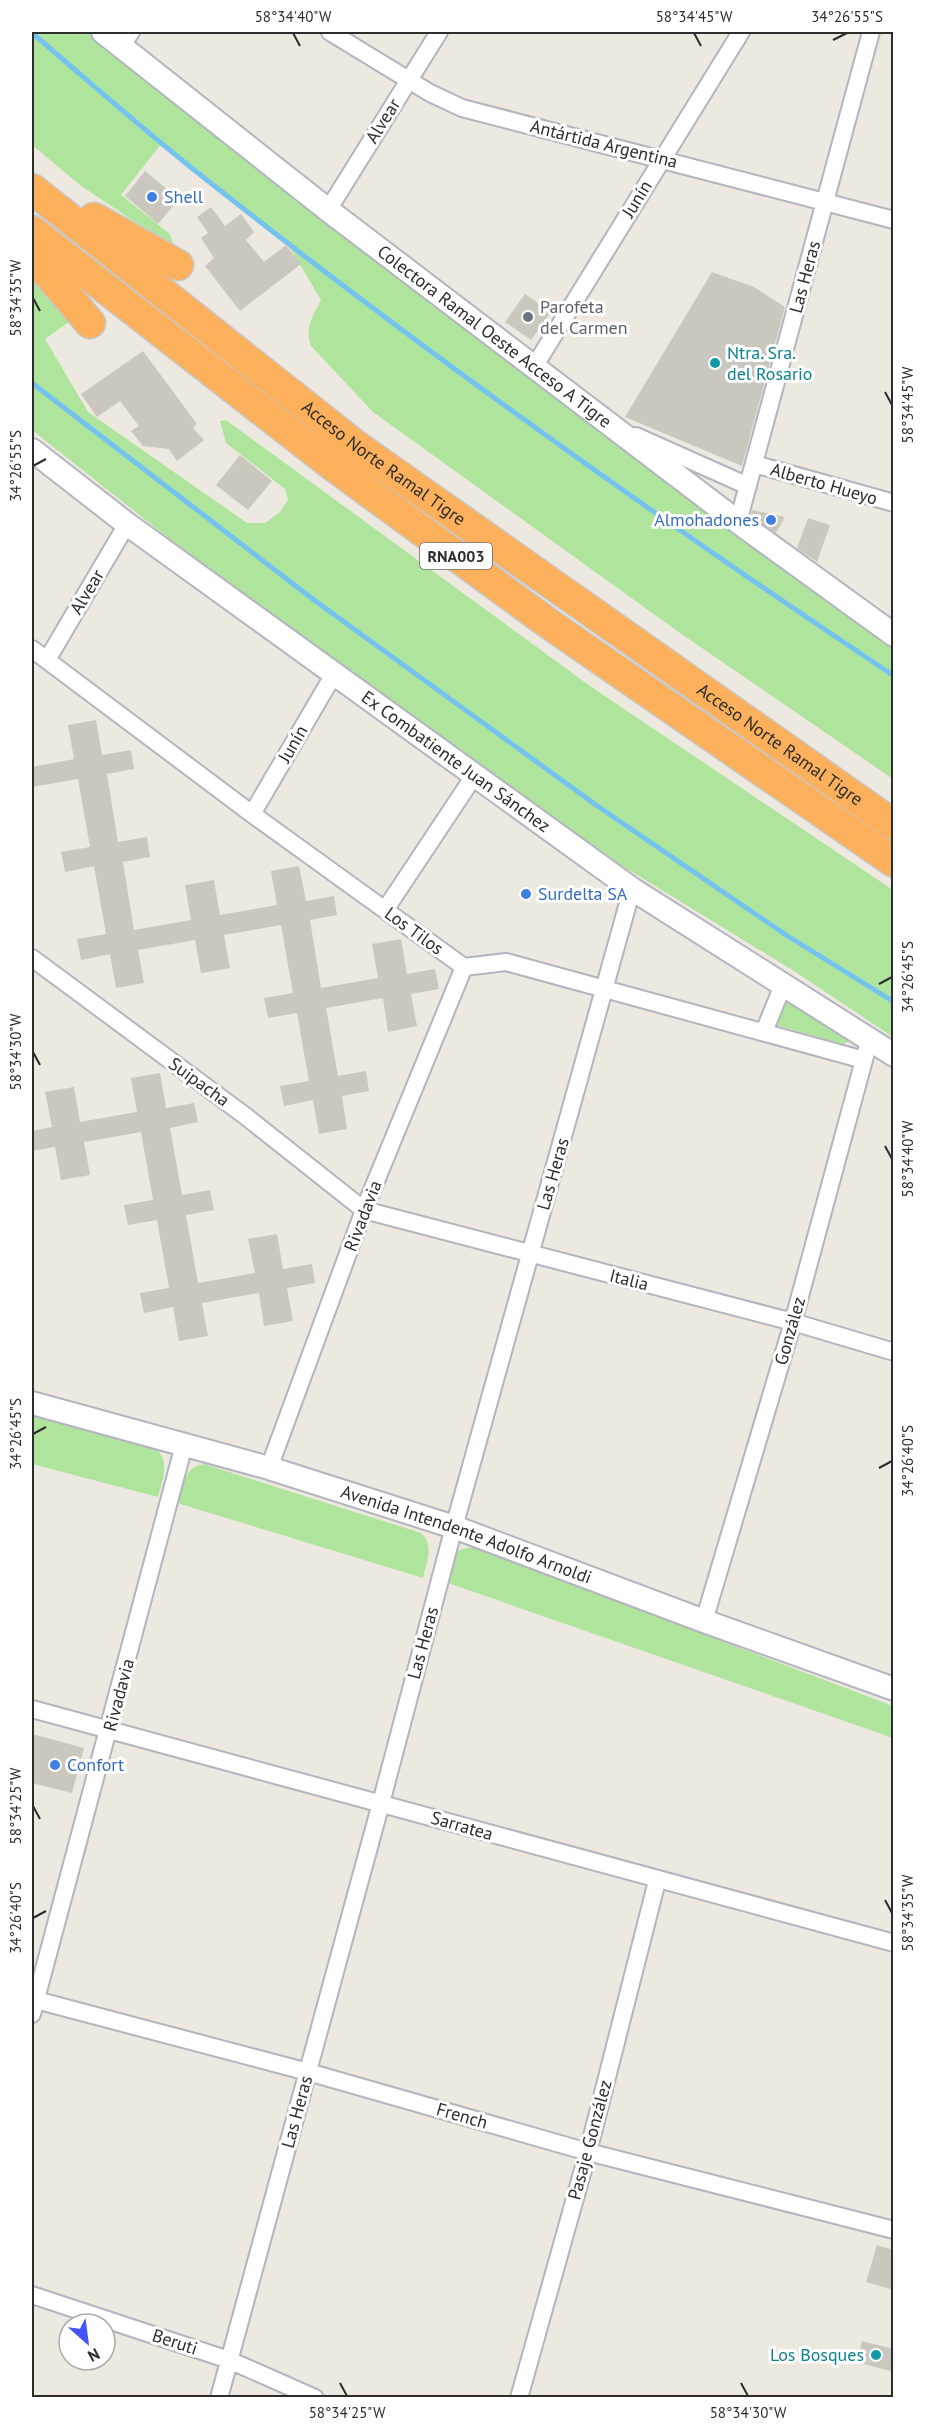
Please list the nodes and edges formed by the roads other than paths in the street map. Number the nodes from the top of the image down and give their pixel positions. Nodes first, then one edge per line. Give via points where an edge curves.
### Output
1 (103, 32) edge
2 (330, 32) edge
3 (439, 32) edge
4 (741, 32) edge
5 (871, 32) edge
6 (126, 39) edge
7 (408, 80) junction
8 (662, 159) junction
9 (32, 182) edge
10 (32, 189) edge
11 (825, 201) junction
12 (328, 210) junction
13 (894, 220) edge
14 (32, 231) edge
15 (32, 255) edge
16 (178, 265) dead end
17 (90, 323) dead end
18 (534, 367) junction
19 (323, 400) dead end
20 (225, 408) dead end
21 (615, 427) junction
22 (32, 450) edge
23 (754, 464) junction
24 (332, 465) junction
25 (748, 486) junction
26 (894, 503) edge
27 (738, 522) junction
28 (127, 524) junction
29 (544, 578) junction
30 (894, 635) edge
31 (32, 649) edge
32 (47, 660) junction
33 (334, 674) junction
34 (474, 776) junction
35 (252, 814) junction
36 (894, 825) edge
37 (894, 862) edge
38 (632, 889) junction
39 (385, 910) junction
40 (32, 958) edge
41 (464, 968) junction
42 (783, 985) junction
43 (605, 987) junction
44 (764, 1032) junction
45 (867, 1050) junction
46 (894, 1055) edge
47 (364, 1210) junction
48 (531, 1255) junction
49 (793, 1322) junction
50 (894, 1352) edge
51 (32, 1403) edge
52 (184, 1445) junction
53 (269, 1468) junction
54 (454, 1527) junction
55 (704, 1622) junction
56 (894, 1689) edge
57 (32, 1709) edge
58 (109, 1730) junction
59 (381, 1803) junction
60 (657, 1881) junction
61 (894, 1942) edge
62 (33, 2004) edge
63 (308, 2072) junction
64 (588, 2152) junction
65 (894, 2230) edge
66 (32, 2295) edge
67 (230, 2360) junction
68 (219, 2397) edge
69 (315, 2397) edge
70 (519, 2397) edge

1 - 6 street, Colectora Ramal Oeste Acceso A Tigre
2 - 7 street, Antártida Argentina
3 - 7 street, Alvear
4 - 8 street, Junín
5 - 11 street, Las Heras
6 - 12 street, Colectora Ramal Oeste Acceso A Tigre
7 - 8 street, Antártida Argentina via 462,108
7 - 12 street, Alvear
8 - 11 street, Antártida Argentina
8 - 18 street, Junín
9 - 16 highway
10 - 29 highway, Acceso Norte Ramal Tigre / RNA003 via 355,445
11 - 13 street, Antártida Argentina
11 - 23 street, Las Heras
12 - 18 street, Colectora Ramal Oeste Acceso A Tigre
14 - 24 highway, Acceso Norte Ramal Tigre / RNA003
15 - 17 highway
18 - 21 street, Colectora Ramal Oeste Acceso A Tigre
19 - 29 highway
20 - 24 highway
21 - 25 street, Alberto Hueyo
21 - 27 street, Colectora Ramal Oeste Acceso A Tigre
22 - 28 street, Ex Combatiente Juan Sánchez
23 - 25 street, Las Heras
23 - 26 street, Alberto Hueyo
24 - 37 highway, Acceso Norte Ramal Tigre / RNA003 via 558,630
25 - 27 street, Las Heras
27 - 30 street, Colectora Ramal Oeste Acceso A Tigre
28 - 32 street, Alvear
28 - 33 street, Ex Combatiente Juan Sánchez
29 - 36 highway, Acceso Norte Ramal Tigre / RNA003
31 - 32 street, Los Tilos
32 - 35 street, Los Tilos
33 - 34 street, Ex Combatiente Juan Sánchez
33 - 35 street, Junín
34 - 38 street, Ex Combatiente Juan Sánchez
34 - 39 street
35 - 39 street, Los Tilos
38 - 42 street, Ex Combatiente Juan Sánchez
38 - 43 street, Las Heras
39 - 41 street, Los Tilos
40 - 47 street, Suipacha via 244,1115
41 - 43 street via 506,962
41 - 47 street, Rivadavia
42 - 44 street
42 - 45 street, Ex Combatiente Juan Sánchez
43 - 44 street
43 - 48 street, Las Heras
44 - 45 street
45 - 46 street, Ex Combatiente Juan Sánchez
45 - 49 street, González
47 - 48 street, Italia
47 - 53 street, Rivadavia
48 - 49 street, Italia
48 - 54 street, Las Heras
49 - 50 street, Italia
49 - 55 street, González
51 - 52 street, Avenida Intendente Adolfo Arnoldi
52 - 53 street, Avenida Intendente Adolfo Arnoldi
52 - 58 street, Rivadavia
53 - 54 street, Avenida Intendente Adolfo Arnoldi
54 - 55 street, Avenida Intendente Adolfo Arnoldi
54 - 59 street, Las Heras
55 - 56 street, Avenida Intendente Adolfo Arnoldi
57 - 58 street, Sarratea
58 - 59 street, Sarratea
58 - 62 street, Rivadavia
59 - 60 street, Sarratea
59 - 63 street, Las Heras
60 - 61 street, Sarratea
60 - 64 street, Pasaje González
62 - 63 street, French
63 - 64 street, French
63 - 67 street, Las Heras
64 - 65 street, French
64 - 70 street, Pasaje González
66 - 67 street, Beruti
67 - 68 street, Las Heras
67 - 69 street, Beruti

